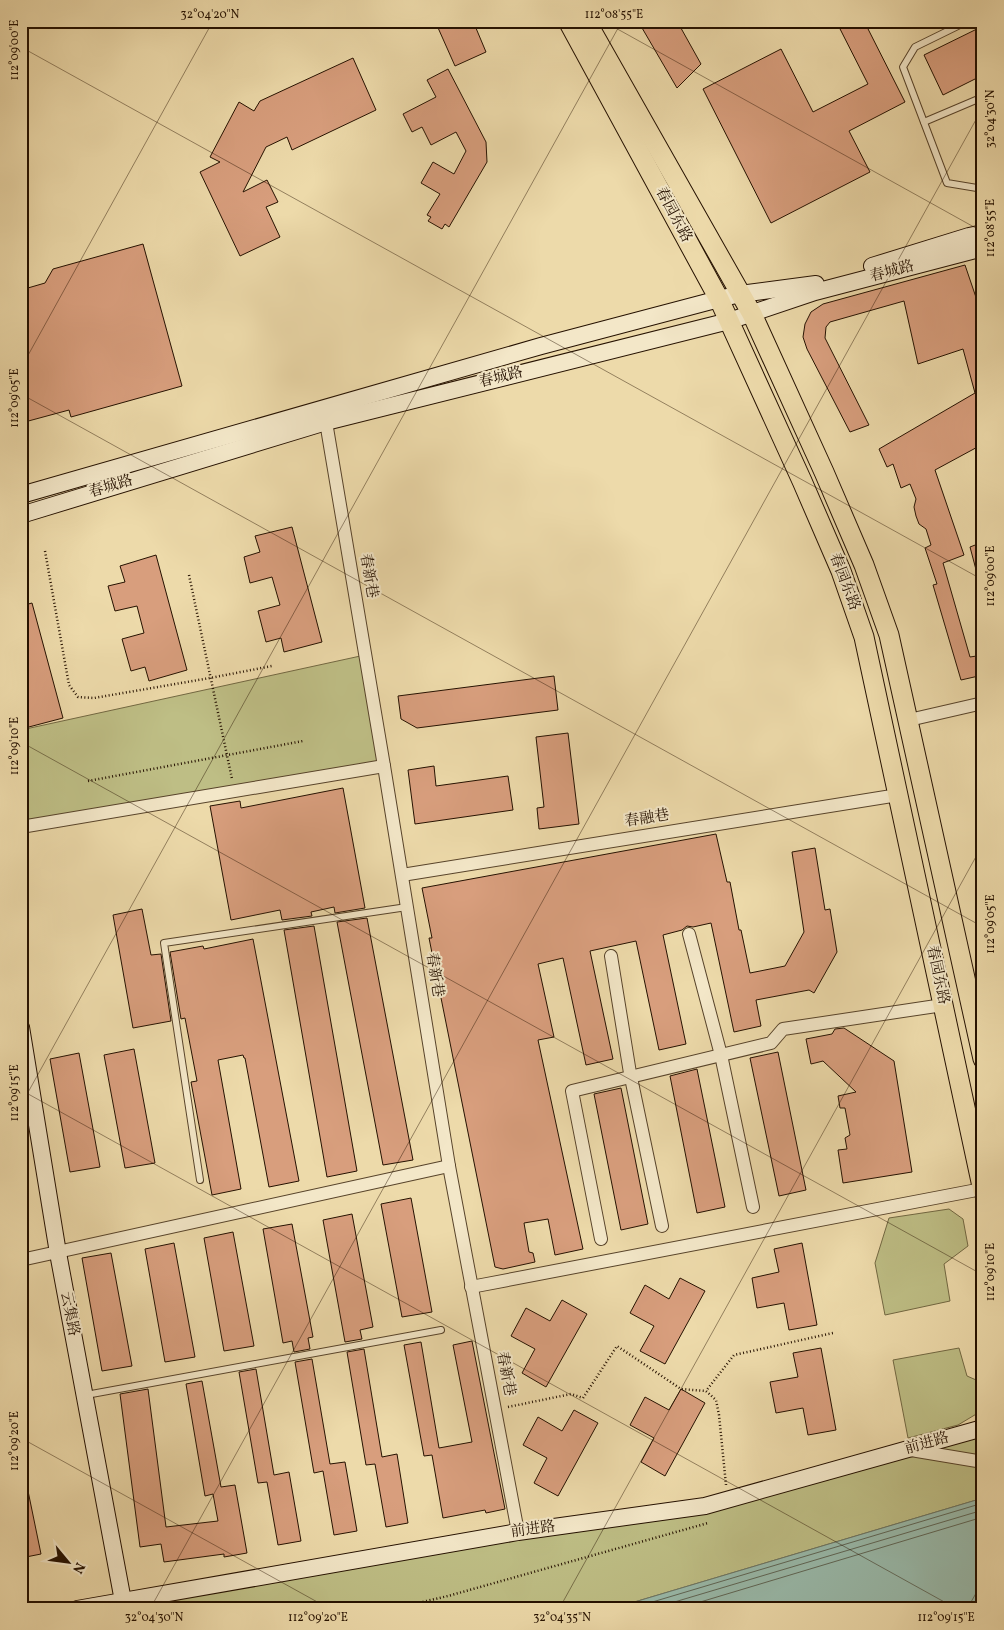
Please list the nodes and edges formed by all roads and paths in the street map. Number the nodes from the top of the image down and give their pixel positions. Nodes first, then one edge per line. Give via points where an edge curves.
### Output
1 (568, 21) edge
2 (586, 21) edge
3 (968, 21) edge
4 (983, 97) edge
5 (924, 122) junction
6 (983, 189) edge
7 (983, 233) edge
8 (983, 248) edge
9 (740, 294) junction
10 (719, 299) junction
11 (752, 314) junction
12 (729, 321) junction
13 (326, 422) junction
14 (21, 495) edge
15 (21, 515) edge
16 (45, 551) dead end
17 (189, 575) dead end
18 (272, 666) dead end
19 (210, 678) junction
20 (983, 703) edge
21 (909, 720) junction
22 (303, 741) dead end
23 (227, 755) junction
24 (384, 766) junction
25 (88, 781) dead end
26 (234, 791) junction
27 (898, 795) junction
28 (21, 827) edge
29 (402, 875) junction
30 (407, 907) junction
31 (689, 934) dead end
32 (611, 956) dead end
33 (943, 1005) junction
34 (22, 1038) edge
35 (721, 1055) junction
36 (983, 1059) edge
37 (632, 1076) junction
38 (449, 1166) junction
39 (200, 1180) dead end
40 (983, 1190) edge
41 (754, 1207) dead end
42 (21, 1218) edge
43 (662, 1226) dead end
44 (21, 1239) edge
45 (600, 1239) dead end
46 (58, 1253) junction
47 (21, 1260) edge
48 (471, 1287) junction
49 (441, 1330) dead end
50 (833, 1333) dead end
51 (706, 1391) junction
52 (84, 1396) junction
53 (495, 1409) junction
54 (983, 1428) edge
55 (906, 1449) junction
56 (983, 1462) edge
57 (728, 1500) junction
58 (716, 1521) dead end
59 (518, 1532) junction
60 (123, 1600) junction
61 (77, 1609) edge
62 (392, 1609) edge

1 - 10 main road, 春园东路
2 - 9 main road, 春园东路
3 - 5 lane via 915,47 903,67
4 - 5 lane
5 - 6 lane via 947,183
7 - 9 street, 春城路 via 813,284
8 - 11 street, 春城路 via 815,292
9 - 10 street, 春城路
9 - 11 main road, 春园东路
10 - 12 main road, 春园东路
10 - 14 street, 春城路 via 541,346
11 - 12 street, 春城路
11 - 21 main road, 春园东路 via 864,565 889,636
12 - 13 street, 春城路
12 - 27 main road, 春园东路 via 841,571 864,638
13 - 15 street, 春城路
13 - 24 street, 春新巷
16 - 19 path via 68,685 78,696 94,698
17 - 19 path
18 - 19 path
19 - 23 path
20 - 21 street
21 - 36 main road, 春园东路
22 - 23 path
23 - 25 path
23 - 26 path
24 - 26 street
24 - 29 street, 春新巷
26 - 28 street
27 - 29 street, 春融巷
27 - 33 main road, 春园东路
29 - 30 street, 春新巷
30 - 38 street, 春新巷
30 - 39 lane via 164,944
31 - 35 street
32 - 37 street
33 - 35 street via 783,1029 771,1042
33 - 40 main road, 春园东路
34 - 46 street, 云集路
35 - 37 street
35 - 41 street
37 - 43 street
37 - 45 street via 572,1091
38 - 46 street
38 - 48 street, 春新巷
40 - 48 street
42 - 44 lane via 24,1236
46 - 47 street
46 - 52 street, 云集路
48 - 53 street, 春新巷
49 - 52 lane
50 - 51 path via 734,1355
51 - 53 path via 681,1389 617,1346 583,1398 571,1394
51 - 57 path via 716,1400
52 - 60 street, 云集路
53 - 59 street, 春新巷
54 - 55 street, 前进路
55 - 56 street
55 - 57 street, 前进路
57 - 59 street, 前进路
58 - 62 path
59 - 60 street, 前进路
60 - 61 street, 前进路

